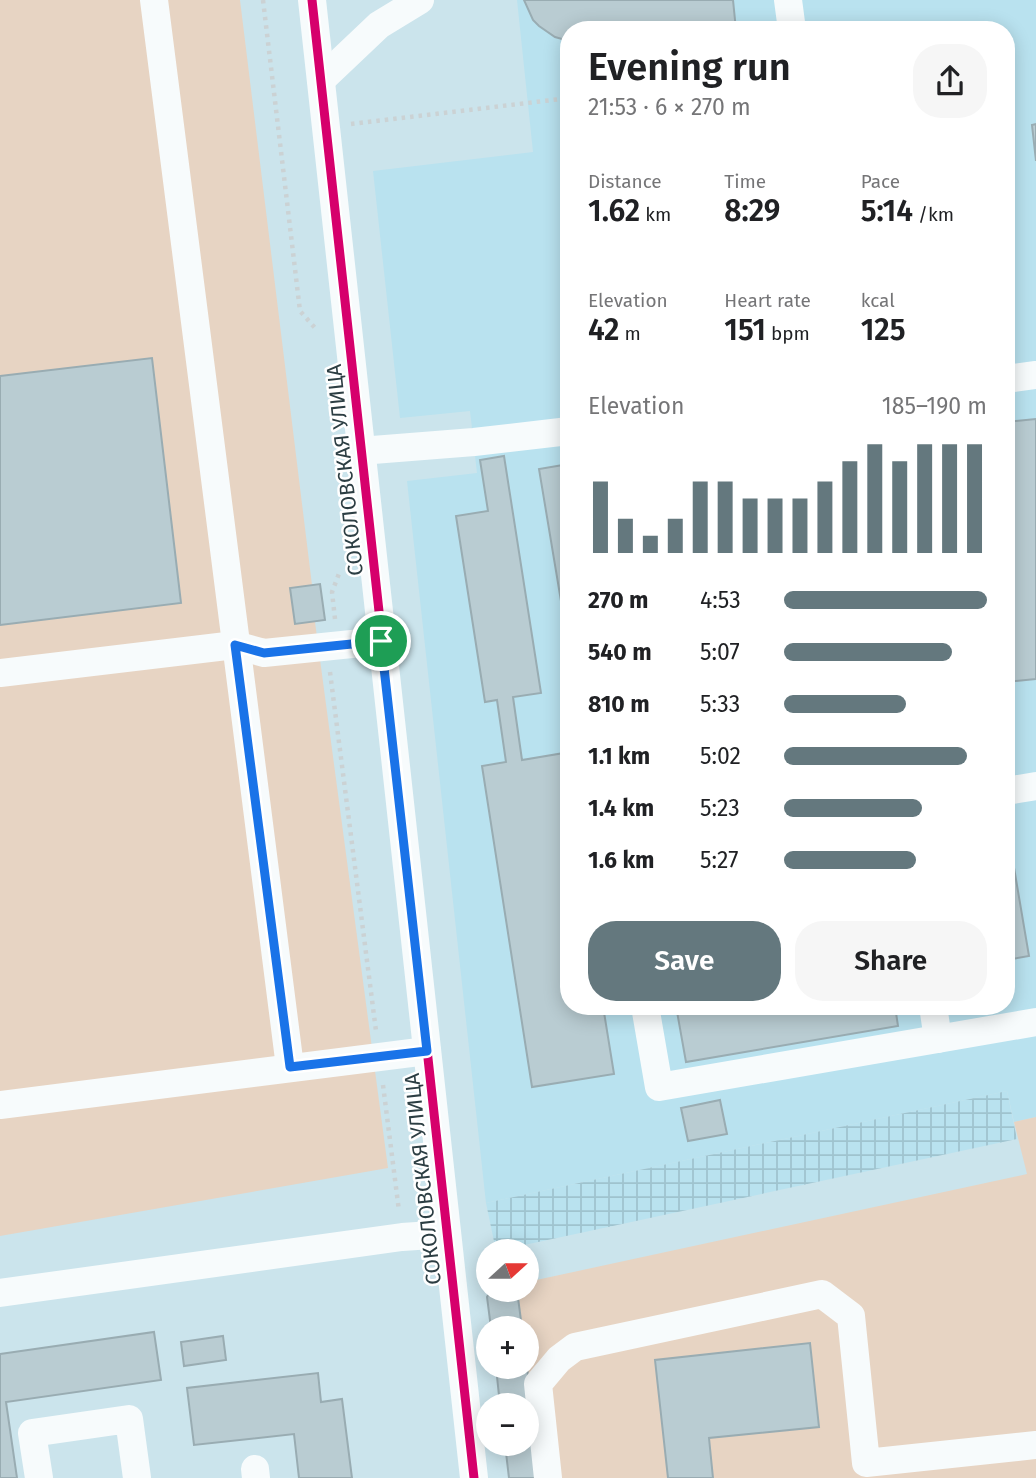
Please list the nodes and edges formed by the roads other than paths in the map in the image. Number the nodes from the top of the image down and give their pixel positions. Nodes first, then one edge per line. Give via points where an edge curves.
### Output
1 (154, 0) edge
2 (312, 0) edge
3 (419, 0) edge
4 (788, 0) edge
5 (791, 21) edge
6 (321, 80) junction
7 (1036, 375) edge
8 (1015, 378) edge
9 (560, 431) edge
10 (360, 451) junction
11 (381, 641) junction
12 (235, 645) junction
13 (0, 673) edge
14 (1036, 786) edge
15 (1015, 790) edge
16 (647, 1015) edge
17 (934, 1015) edge
18 (1036, 1022) edge
19 (938, 1039) junction
20 (427, 1051) junction
21 (290, 1067) junction
22 (1, 1100) edge
23 (447, 1234) junction
24 (0, 1293) edge
25 (1036, 1445) edge
26 (39, 1478) edge
27 (137, 1478) edge
28 (474, 1478) edge
29 (548, 1478) edge

1 - 12 street
2 - 6 street, СОКОЛОВСКАЯ УЛИЦА
3 - 6 street via 379,25
4 - 5 street
6 - 10 street, СОКОЛОВСКАЯ УЛИЦА
7 - 8 street
9 - 10 street
10 - 11 street, СОКОЛОВСКАЯ УЛИЦА
11 - 12 street via 264,653
11 - 20 street, СОКОЛОВСКАЯ УЛИЦА
12 - 13 street
12 - 21 street
14 - 15 street
16 - 19 street via 659,1087
17 - 19 street
18 - 19 street
20 - 21 street
20 - 23 street, СОКОЛОВСКАЯ УЛИЦА
21 - 22 street
23 - 24 street
23 - 28 street, СОКОЛОВСКАЯ УЛИЦА
25 - 29 street via 866,1463 851,1316 822,1294 575,1347 538,1384
26 - 27 street via 32,1433 130,1419

